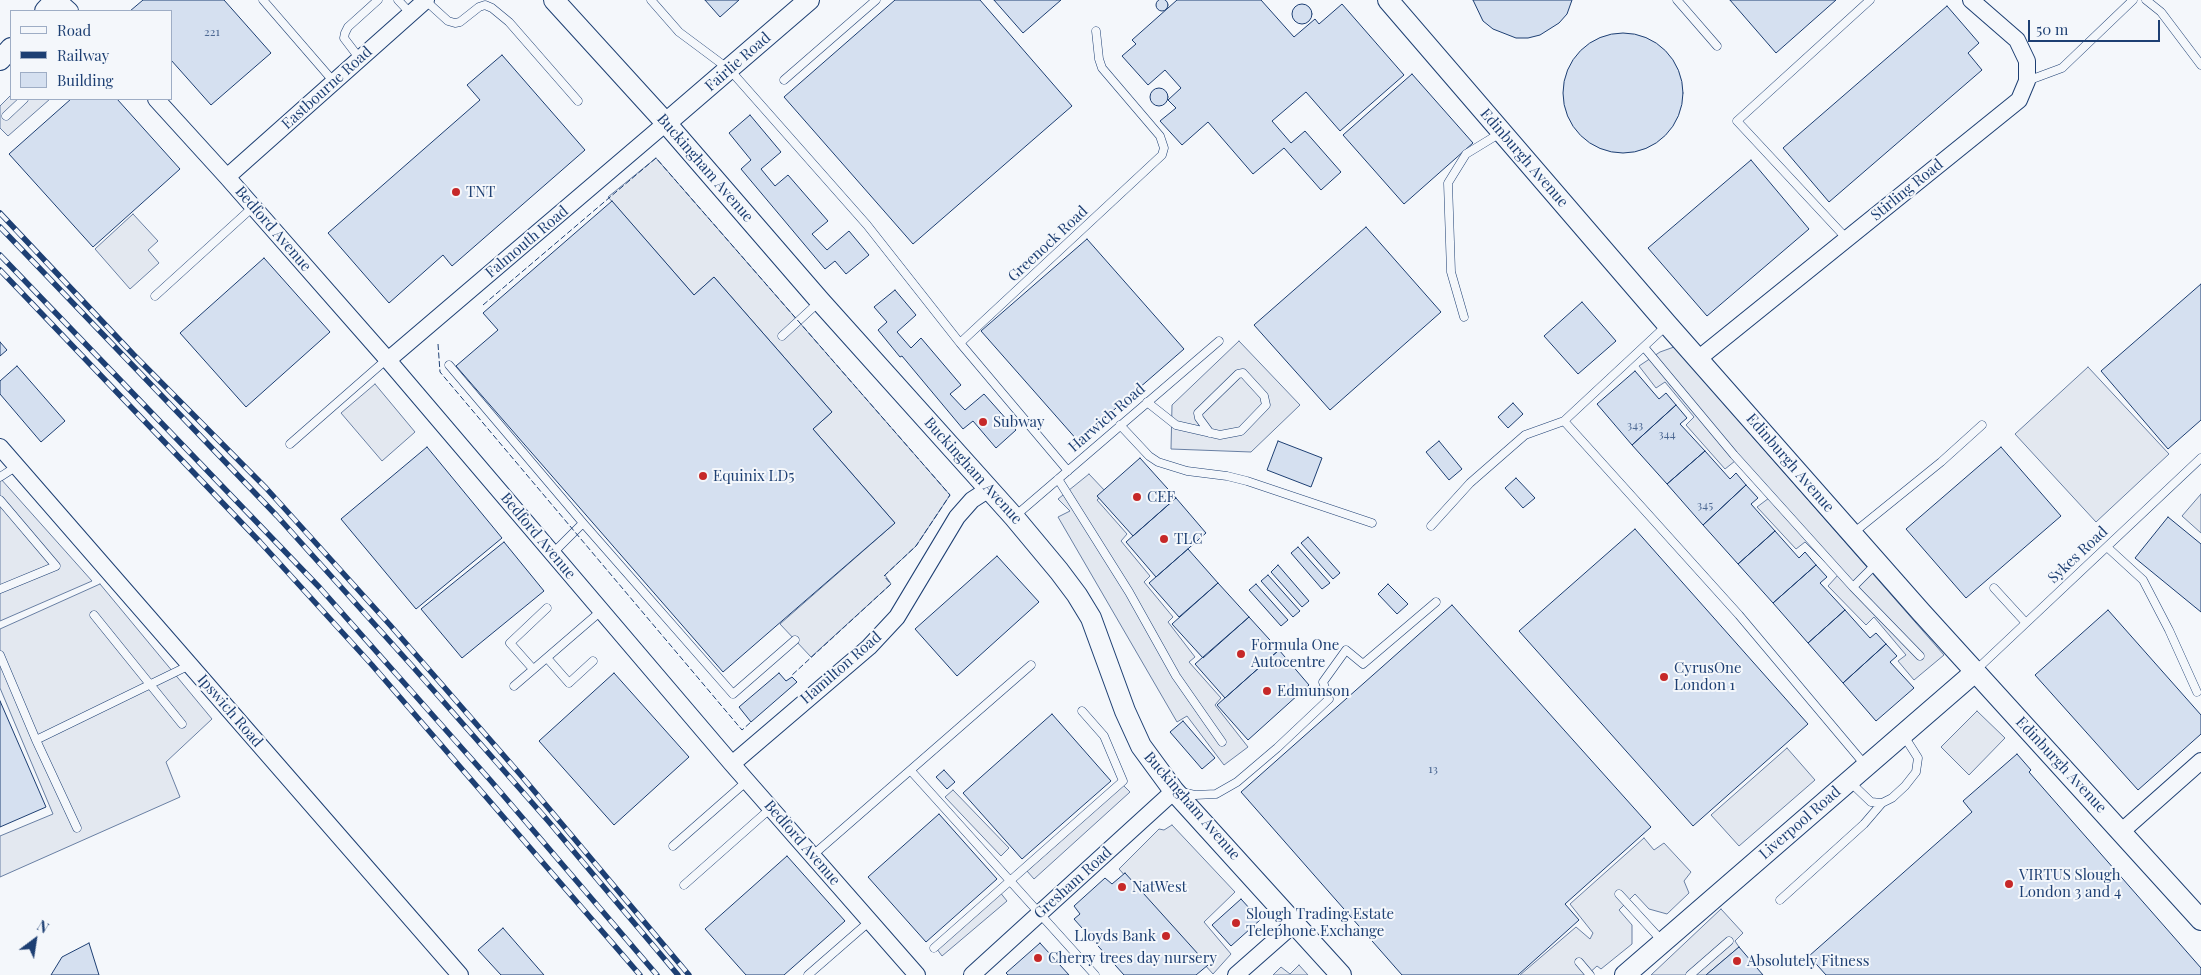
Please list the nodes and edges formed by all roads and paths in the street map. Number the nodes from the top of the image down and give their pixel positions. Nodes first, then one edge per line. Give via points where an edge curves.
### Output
1 (57, 0) edge
2 (263, 0) edge
3 (378, 0) edge
4 (398, 0) edge
5 (426, 0) edge
6 (554, 0) edge
7 (651, 0) edge
8 (809, 0) edge
9 (876, 0) edge
10 (1388, 0) edge
11 (1677, 0) edge
12 (1870, 0) edge
13 (1971, 0) edge
14 (2133, 0) edge
15 (2146, 0) edge
16 (46, 10) edge
17 (69, 10) edge
18 (411, 14) junction
19 (1096, 31) dead end
20 (1717, 46) dead end
21 (10, 49) edge
22 (360, 59) junction
23 (0, 60) edge
24 (2201, 65) edge
25 (730, 70) junction
26 (784, 80) dead end
27 (2027, 81) junction
28 (334, 82) junction
29 (23, 100) edge
30 (157, 100) edge
31 (578, 101) dead end
32 (6, 116) dead end
33 (666, 123) junction
34 (1502, 132) junction
35 (227, 177) junction
36 (253, 207) junction
37 (1847, 239) junction
38 (155, 296) dead end
39 (820, 301) junction
40 (1464, 317) dead end
41 (1667, 324) junction
42 (782, 336) dead end
43 (1219, 341) dead end
44 (960, 343) junction
45 (1644, 346) junction
46 (1698, 359) junction
47 (388, 360) junction
48 (449, 365) dead end
49 (1147, 402) junction
50 (1564, 421) junction
51 (1120, 425) junction
52 (1982, 425) dead end
53 (1210, 433) junction
54 (290, 444) dead end
55 (0, 447) edge
56 (2201, 458) edge
57 (17, 466) junction
58 (1068, 471) junction
59 (0, 478) edge
60 (1058, 479) junction
61 (989, 489) junction
62 (0, 500) edge
63 (1014, 517) junction
64 (583, 523) junction
65 (1372, 523) dead end
66 (1431, 526) dead end
67 (1852, 534) junction
68 (2107, 547) junction
69 (553, 553) junction
70 (1878, 562) junction
71 (1853, 587) junction
72 (1994, 588) dead end
73 (0, 589) edge
74 (1436, 602) dead end
75 (547, 608) dead end
76 (601, 611) junction
77 (94, 615) dead end
78 (2026, 623) junction
79 (795, 640) dead end
80 (0, 655) edge
81 (1920, 656) dead end
82 (547, 658) junction
83 (594, 660) dead end
84 (190, 665) junction
85 (1031, 666) dead end
86 (533, 669) junction
87 (1974, 672) junction
88 (151, 684) junction
89 (514, 686) dead end
90 (2197, 692) dead end
91 (1082, 711) dead end
92 (182, 724) dead end
93 (1903, 734) junction
94 (36, 740) junction
95 (1222, 742) dead end
96 (2201, 761) edge
97 (732, 764) junction
98 (1866, 766) junction
99 (911, 771) junction
100 (748, 781) junction
101 (1849, 781) junction
102 (1174, 791) junction
103 (1882, 803) junction
104 (771, 808) junction
105 (77, 828) dead end
106 (2122, 830) junction
107 (673, 846) dead end
108 (813, 855) junction
109 (1010, 882) junction
110 (684, 885) dead end
111 (1619, 894) dead end
112 (1780, 900) dead end
113 (1039, 914) junction
114 (2201, 920) edge
115 (870, 921) junction
116 (1295, 923) junction
117 (1729, 941) dead end
118 (1663, 942) junction
119 (934, 948) dead end
120 (1579, 962) dead end
121 (1239, 974) edge
122 (460, 975) edge
123 (808, 975) edge
124 (917, 975) edge
125 (972, 975) edge
126 (1096, 975) edge
127 (1341, 975) edge
128 (1590, 975) edge
129 (1625, 975) edge
130 (1690, 975) edge

1 - 16 street
1 - 17 street
2 - 28 lane
3 - 22 lane via 345,33 344,38
4 - 18 lane
5 - 18 street, Eastbourne Road
5 - 31 lane via 448,21 455,23 479,7 492,8 509,22
6 - 33 street, Buckingham Avenue
7 - 25 lane via 679,32
8 - 25 street, Fairlie Road
9 - 26 lane
10 - 34 street, Edinburgh Avenue
11 - 20 lane
12 - 37 lane via 1737,121
13 - 27 street via 2017,40 2027,61
14 - 27 lane via 2062,68
15 - 24 lane via 2161,12
18 - 22 street, Eastbourne Road
19 - 44 lane, Greenock Road via 1102,68 1160,136 1164,148 1162,155
21 - 23 street
22 - 28 street, Eastbourne Road
25 - 33 street, Fairlie Road
25 - 44 lane via 867,225
27 - 37 street, Stirling Road via 2018,100
28 - 35 street, Eastbourne Road
29 - 32 lane
30 - 35 street, Bedford Avenue
33 - 39 street, Buckingham Avenue
33 - 47 street, Falmouth Road
34 - 40 lane via 1466,154 1448,183 1451,272
34 - 41 street, Edinburgh Avenue
35 - 36 street, Bedford Avenue
36 - 38 lane
36 - 47 street, Bedford Avenue
37 - 46 street, Stirling Road
39 - 42 lane
39 - 61 street, Buckingham Avenue
41 - 45 lane
41 - 46 street, Edinburgh Avenue
43 - 49 lane, Harwich Road
44 - 58 lane
45 - 50 lane
45 - 71 lane via 1734,456
46 - 67 street, Edinburgh Avenue
47 - 54 lane
47 - 69 street, Bedford Avenue
48 - 64 lane
49 - 51 lane, Harwich Road
49 - 53 lane via 1176,425
50 - 66 lane via 1525,435 1470,483
50 - 98 lane via 1738,615
51 - 58 lane, Harwich Road
51 - 65 lane via 1158,462 1187,471 1247,481
52 - 67 lane
53 - 53 lane via 1220,435 1241,431 1266,405 1264,396 1243,373 1238,374 1198,413
55 - 57 street, Ipswich Road
56 - 68 lane, Sykes Road
57 - 59 lane
57 - 84 street, Ipswich Road
58 - 60 lane, Harwich Road
60 - 63 lane, Harwich Road
60 - 95 lane via 1129,592 1176,676
61 - 63 street, Buckingham Avenue
61 - 97 street, Hamilton Road via 972,500 957,517 897,617 875,641
62 - 73 lane via 56,566
63 - 102 street, Buckingham Avenue via 1071,587 1091,618 1141,746
64 - 69 lane
64 - 79 lane via 733,694
67 - 70 street, Edinburgh Avenue
68 - 78 lane, Sykes Road
68 - 90 lane via 2143,580
69 - 76 street, Bedford Avenue
70 - 71 lane
70 - 87 street, Edinburgh Avenue
71 - 81 lane
72 - 78 lane
74 - 102 lane via 1363,664 1346,650 1323,682 1330,699 1237,782 1216,794
75 - 86 lane via 510,643
76 - 82 lane
76 - 97 street, Bedford Avenue
77 - 88 lane
78 - 87 lane, Sykes Road
80 - 94 lane
82 - 83 lane via 569,682
82 - 86 lane
84 - 88 lane
84 - 122 street, Ipswich Road
85 - 99 lane
86 - 89 lane
87 - 93 street, Liverpool Road
87 - 106 street, Edinburgh Avenue
88 - 92 lane
88 - 94 lane
91 - 109 lane via 1104,736 1123,781
93 - 98 street, Liverpool Road
93 - 103 lane via 1918,758 1916,772 1905,786
94 - 105 lane
96 - 106 street
97 - 100 street, Bedford Avenue
98 - 101 street, Liverpool Road
99 - 108 lane
99 - 109 lane
100 - 104 street, Bedford Avenue
100 - 107 lane
101 - 103 lane via 1871,802
101 - 118 street, Liverpool Road
102 - 113 street, Gresham Road
102 - 116 street, Buckingham Avenue
103 - 112 lane via 1864,824
104 - 108 street, Bedford Avenue
104 - 110 lane
106 - 114 street, Edinburgh Avenue
108 - 115 street, Bedford Avenue
109 - 113 lane
109 - 119 lane
111 - 118 lane
113 - 125 street, Gresham Road
113 - 126 lane
115 - 123 lane
115 - 124 street, Bedford Avenue
116 - 121 street
116 - 127 street, Buckingham Avenue
117 - 130 lane
118 - 129 street, Liverpool Road
120 - 128 lane

